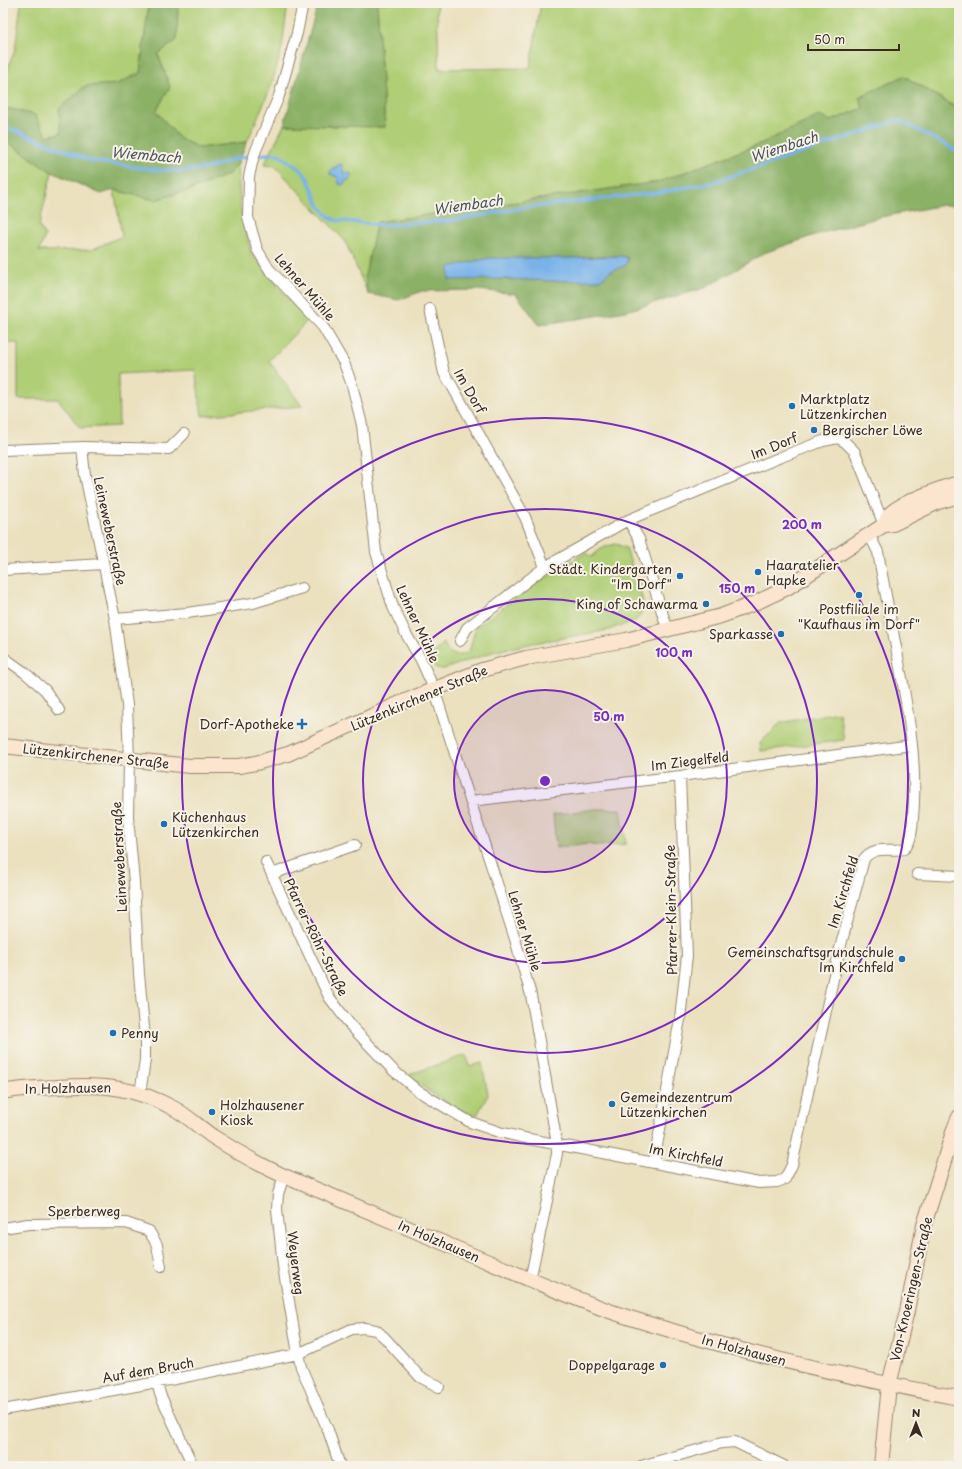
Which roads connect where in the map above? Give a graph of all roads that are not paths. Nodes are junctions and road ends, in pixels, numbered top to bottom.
1 (303, 3) edge
2 (430, 309) dead end
3 (184, 434) dead end
4 (82, 447) junction
5 (3, 450) edge
6 (959, 483) edge
7 (959, 496) edge
8 (628, 520) junction
9 (884, 525) junction
10 (870, 534) junction
11 (103, 564) junction
12 (545, 567) junction
13 (3, 570) edge
14 (302, 588) dead end
15 (115, 619) junction
16 (668, 631) junction
17 (460, 640) dead end
18 (3, 657) edge
19 (434, 689) junction
20 (59, 710) dead end
21 (912, 745) junction
22 (3, 746) edge
23 (129, 760) junction
24 (680, 776) junction
25 (471, 801) junction
26 (355, 845) dead end
27 (266, 862) dead end
28 (272, 874) junction
29 (917, 874) dead end
30 (959, 876) edge
31 (3, 1092) edge
32 (140, 1094) junction
33 (959, 1117) edge
34 (557, 1144) junction
35 (654, 1162) junction
36 (284, 1176) junction
37 (3, 1228) edge
38 (161, 1267) dead end
39 (530, 1280) junction
40 (298, 1354) junction
41 (157, 1383) junction
42 (889, 1385) junction
43 (439, 1387) dead end
44 (959, 1398) edge
45 (3, 1410) edge
46 (193, 1466) edge
47 (340, 1466) edge
48 (641, 1466) edge
49 (784, 1466) edge
50 (880, 1466) edge

1 - 19 street, Lehner Mühle
2 - 12 street, Im Dorf
3 - 4 street
4 - 5 street
4 - 11 street, Leineweberstraße
6 - 9 main road, Lützenkirchener Straße
7 - 9 main road, Lützenkirchener Straße
8 - 9 street, Im Dorf
8 - 12 street, Im Dorf
8 - 16 street
9 - 10 main road, Lützenkirchener Straße
10 - 16 main road, Lützenkirchener Straße
10 - 21 street, Im Kirchfeld
11 - 13 street
11 - 15 street, Leineweberstraße
12 - 17 street, Im Dorf
14 - 15 street
15 - 23 street, Leineweberstraße
16 - 19 main road, Lützenkirchener Straße
18 - 20 street
19 - 23 main road, Lützenkirchener Straße
19 - 25 street, Lehner Mühle
21 - 24 street, Im Ziegelfeld
21 - 35 street, Im Kirchfeld
22 - 23 main road, Lützenkirchener Straße
23 - 32 street, Leineweberstraße
24 - 25 street, Im Ziegelfeld
24 - 35 street, Pfarrer-Klein-Straße
25 - 34 street, Lehner Mühle
26 - 28 street, Pfarrer-Röhr-Straße
27 - 28 street, Pfarrer-Röhr-Straße
28 - 34 street, Pfarrer-Röhr-Straße
29 - 30 street
31 - 32 main road, In Holzhausen
32 - 36 main road, In Holzhausen
33 - 42 main road, Von-Knoeringen-Straße
34 - 35 street, Im Kirchfeld
34 - 39 street, Lehner Mühle
36 - 39 main road, In Holzhausen
36 - 40 street, Weyerweg
37 - 38 street, Sperberweg
39 - 42 main road, In Holzhausen
40 - 41 street, Auf dem Bruch
40 - 43 street
40 - 47 street, Weyerweg
41 - 45 street, Auf dem Bruch
41 - 46 street
42 - 44 main road, In Holzhausen
42 - 50 main road, Von-Knoeringen-Straße
48 - 49 street

